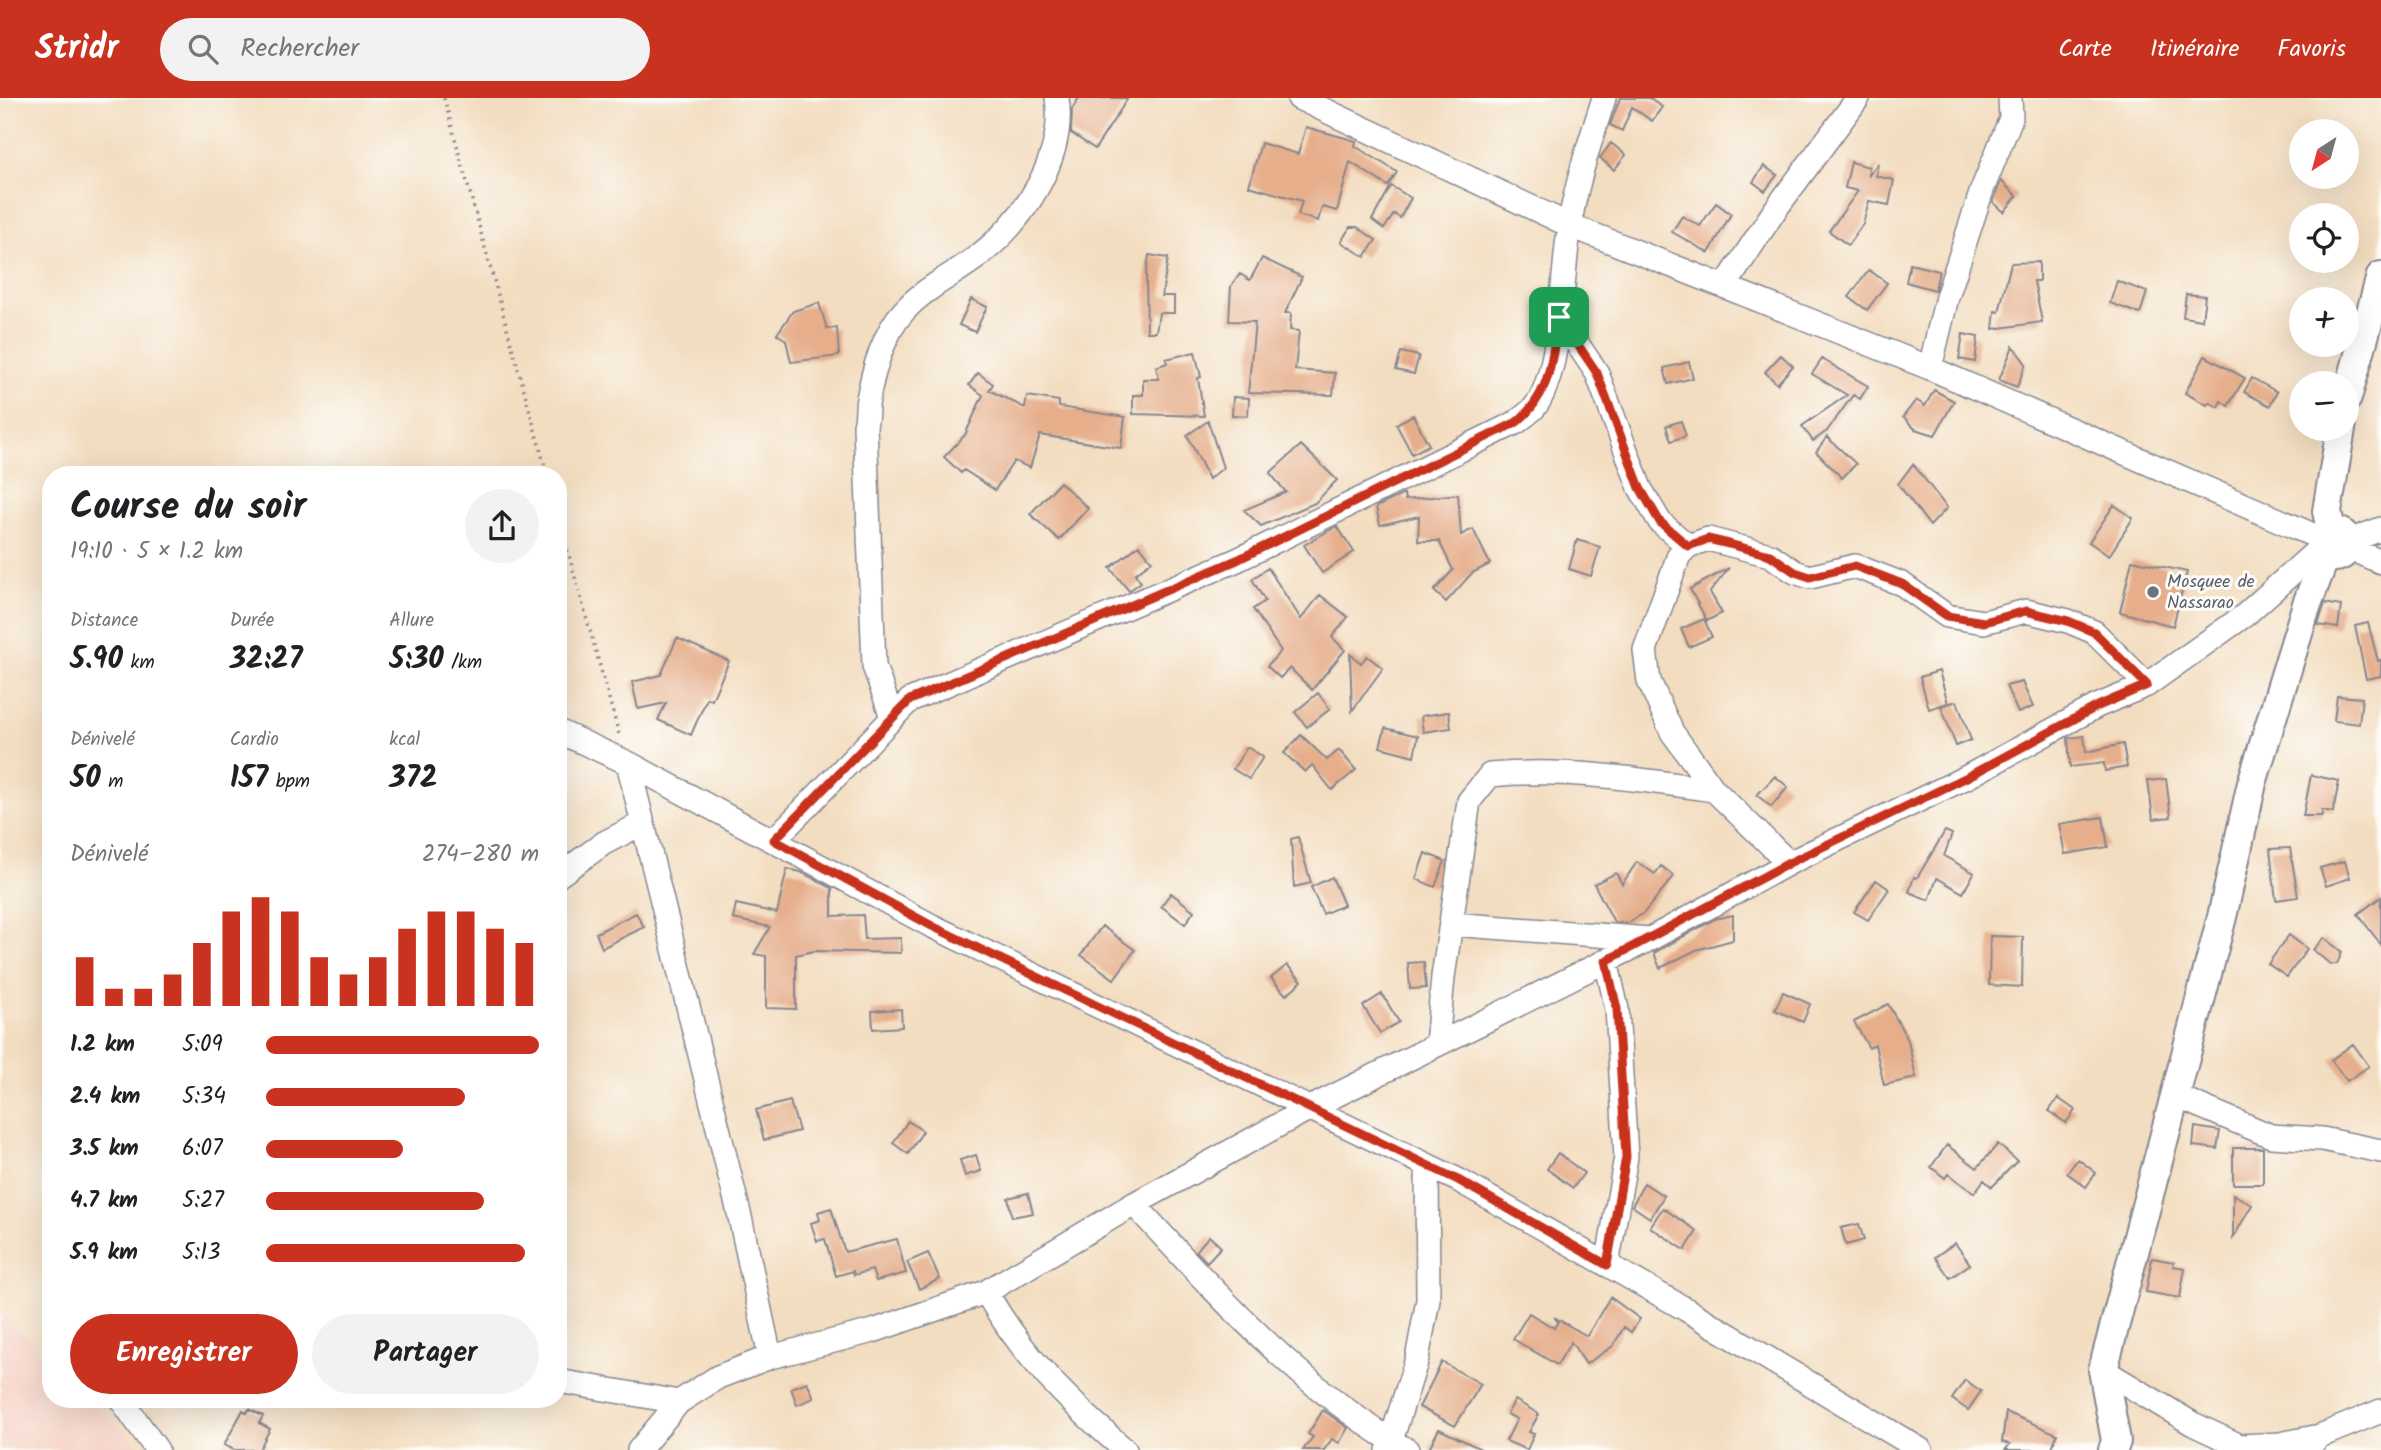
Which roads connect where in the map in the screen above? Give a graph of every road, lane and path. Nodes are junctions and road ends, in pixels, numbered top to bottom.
1 (444, 98) edge
2 (1057, 98) edge
3 (1298, 98) edge
4 (1604, 98) edge
5 (1858, 98) edge
6 (2010, 98) edge
7 (1569, 225) junction
8 (2381, 276) edge
9 (1725, 286) junction
10 (1559, 317) junction
11 (1930, 368) junction
12 (2355, 371) edge
13 (2340, 441) edge
14 (545, 466) edge
15 (2381, 528) edge
16 (2333, 543) junction
17 (1688, 546) junction
18 (567, 548) edge
19 (2381, 562) edge
20 (2147, 685) junction
21 (892, 716) junction
22 (567, 735) edge
23 (628, 763) junction
24 (1714, 790) junction
25 (641, 824) junction
26 (774, 840) junction
27 (1789, 863) junction
28 (567, 870) edge
29 (1451, 924) junction
30 (1650, 939) junction
31 (1606, 961) junction
32 (1437, 1045) junction
33 (2176, 1096) junction
34 (1310, 1108) junction
35 (2381, 1151) edge
36 (1427, 1165) junction
37 (1134, 1204) junction
38 (1607, 1265) junction
39 (986, 1292) junction
40 (770, 1357) junction
41 (2103, 1370) junction
42 (567, 1383) edge
43 (679, 1402) junction
44 (127, 1408) edge
45 (2381, 1411) edge
46 (2311, 1443) edge
47 (1396, 1447) edge
48 (157, 1450) edge
49 (639, 1450) edge
50 (1125, 1450) edge
51 (1921, 1450) edge
52 (2113, 1450) edge

1 - 14 path
2 - 21 street
3 - 7 street
4 - 7 street
5 - 9 street
6 - 11 street
7 - 9 street
7 - 10 street
8 - 12 street
9 - 11 street
10 - 17 street
10 - 21 street
11 - 16 street
13 - 16 street
15 - 16 street
16 - 19 street
16 - 20 street
16 - 33 street
17 - 20 street
17 - 24 street
18 - 23 path
20 - 27 street
21 - 26 street
22 - 23 street
23 - 25 street
23 - 26 street
24 - 27 street
24 - 29 street
25 - 28 street
25 - 40 street
26 - 34 street
27 - 30 street
29 - 30 street
29 - 32 street
30 - 31 street
31 - 32 street
31 - 38 street
32 - 34 street
33 - 35 street
33 - 41 street
34 - 36 street
34 - 37 street
36 - 38 street
36 - 47 street
37 - 39 street
37 - 47 street
38 - 51 street
39 - 40 street
39 - 50 street
40 - 43 street
41 - 46 street
41 - 52 street
42 - 43 street
43 - 49 street
44 - 48 street
45 - 46 street

